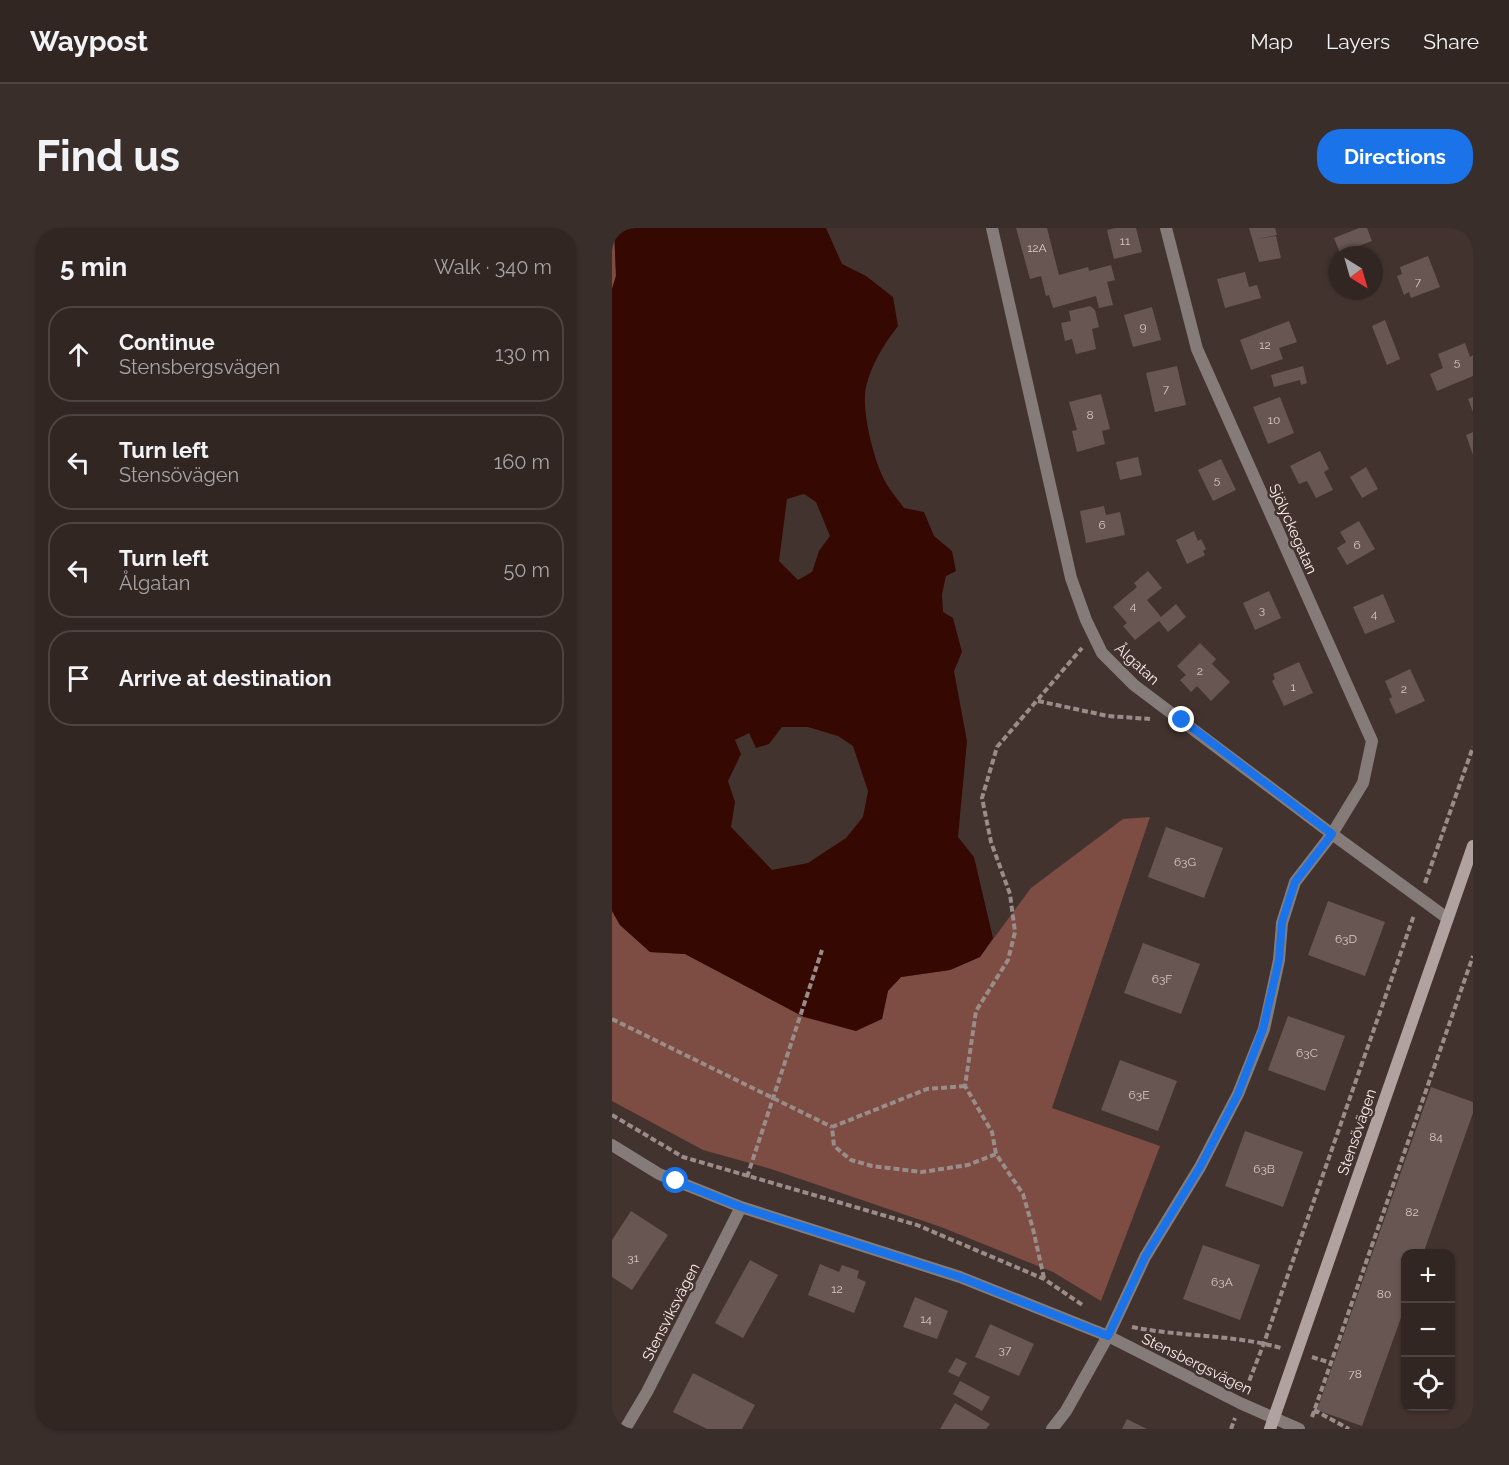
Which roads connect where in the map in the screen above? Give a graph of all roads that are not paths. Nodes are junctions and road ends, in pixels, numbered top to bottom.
1 (992, 228) edge
2 (1166, 228) edge
3 (1332, 834) junction
4 (1473, 846) edge
5 (1447, 918) junction
6 (612, 1145) edge
7 (741, 1207) junction
8 (1108, 1336) junction
9 (1272, 1423) edge
10 (625, 1429) edge
11 (1052, 1429) edge
12 (1299, 1429) edge

1 - 3 street, Ålgatan
2 - 3 street, Sjölyckegatan
3 - 5 street, Ålgatan
3 - 8 street
4 - 5 street, Stensövägen
5 - 9 street, Stensövägen
6 - 7 street, Stensbergsvägen
7 - 8 street, Stensbergsvägen
7 - 10 street, Stensviksvägen
8 - 9 street, Stensbergsvägen
8 - 11 street
9 - 12 street, Stensbergsvägen

